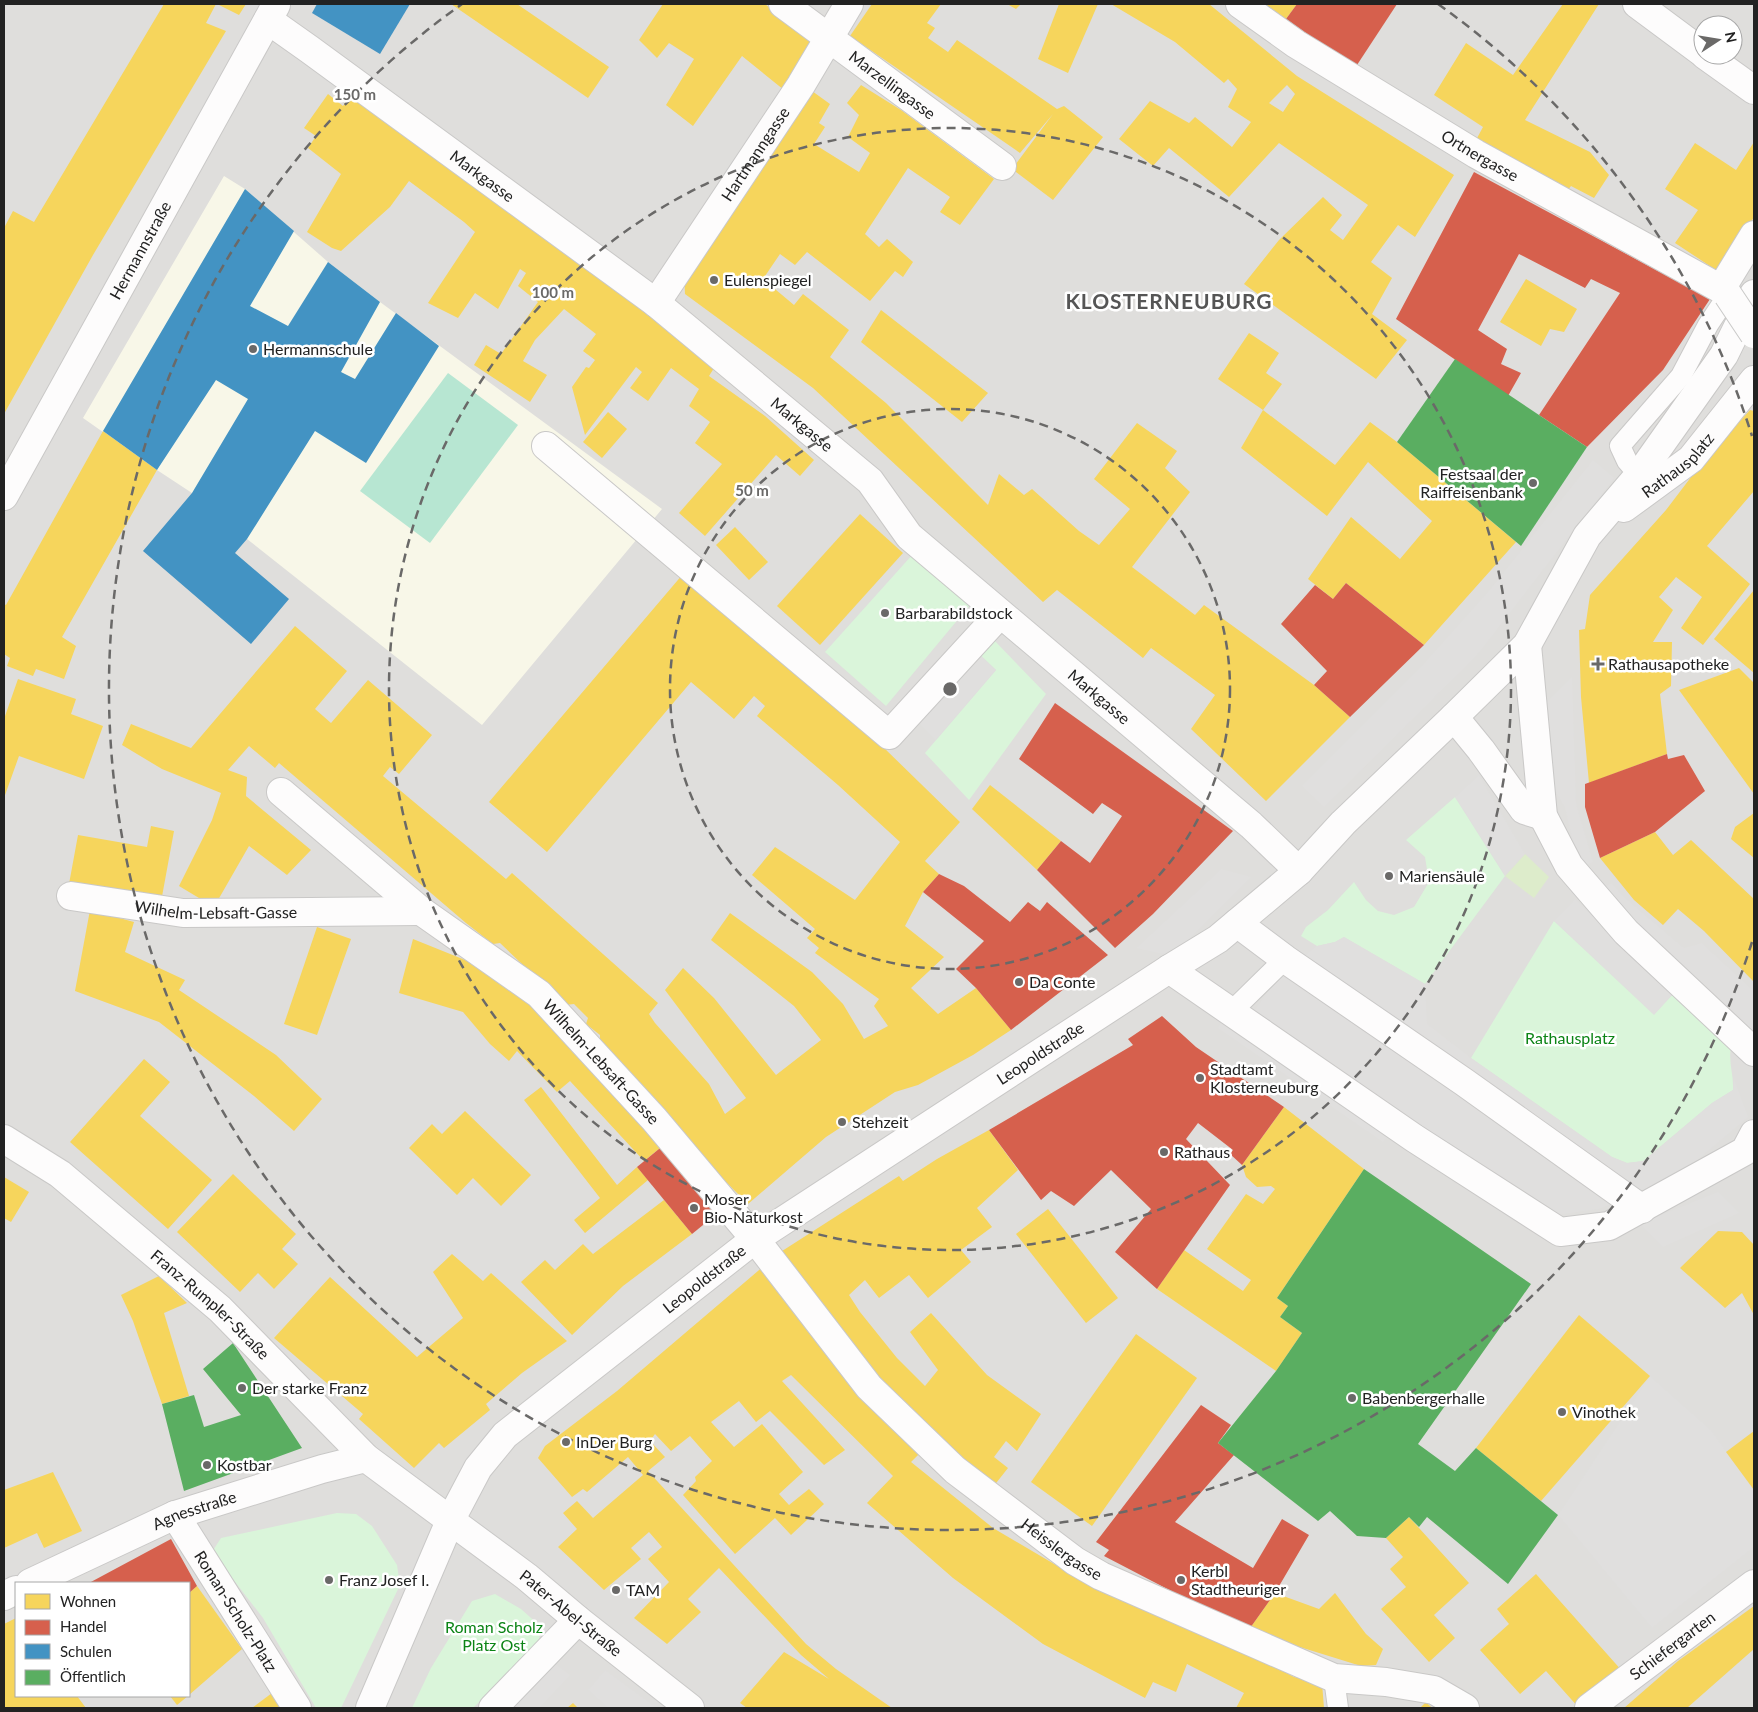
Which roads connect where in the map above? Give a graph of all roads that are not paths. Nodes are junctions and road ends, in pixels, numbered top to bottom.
1 (783, 4) edge
2 (849, 4) edge
3 (1240, 4) edge
4 (1637, 4) edge
5 (272, 12) edge
6 (829, 36) junction
7 (1693, 46) edge
8 (1719, 65) edge
9 (1754, 90) edge
10 (1002, 166) dead end
11 (1754, 235) edge
12 (1735, 292) edge
13 (656, 303) junction
14 (1754, 334) edge
15 (1754, 380) edge
16 (546, 446) dead end
17 (1639, 475) junction
18 (4, 496) edge
19 (1587, 536) junction
20 (1000, 614) junction
21 (1527, 645) junction
22 (1454, 717) junction
23 (282, 792) dead end
24 (1543, 816) junction
25 (1299, 871) junction
26 (71, 896) dead end
27 (422, 911) junction
28 (1237, 923) junction
29 (1285, 960) junction
30 (1169, 969) junction
31 (1231, 1012) junction
32 (1754, 1052) edge
33 (4, 1139) edge
34 (1751, 1151) edge
35 (1642, 1209) junction
36 (755, 1239) junction
37 (366, 1458) junction
38 (175, 1515) junction
39 (450, 1521) junction
40 (32, 1582) edge
41 (1754, 1584) edge
42 (578, 1620) junction
43 (1334, 1678) junction
44 (297, 1708) edge
45 (370, 1708) edge
46 (494, 1708) edge
47 (690, 1708) edge
48 (1338, 1708) edge
49 (1465, 1708) edge
50 (1589, 1708) edge

1 - 6 street, Marzellingasse
2 - 6 street, Hartmanngasse
3 - 12 street, Ortnergasse
4 - 7 street
5 - 13 street, Markgasse
5 - 18 street, Hermannstraße
6 - 10 street, Marzellingasse
6 - 13 street, Hartmanngasse
8 - 9 street
11 - 12 street, Rathausplatz
12 - 14 street, bridge
12 - 17 street, Rathausplatz
12 - 17 lane
13 - 20 street, Markgasse
15 - 19 street, Rathausplatz
16 - 20 street
17 - 19 street, Rathausplatz
19 - 21 street, Rathausplatz
20 - 25 street, Markgasse
21 - 22 street, Rathausplatz
21 - 24 street
22 - 24 street
22 - 25 street, Rathausplatz
23 - 27 street, Wilhelm-Lebsaft-Gasse
24 - 32 street
25 - 28 street, Rathausplatz
26 - 27 street, Wilhelm-Lebsaft-Gasse
27 - 36 street, Wilhelm-Lebsaft-Gasse
28 - 29 street
28 - 30 street, Rathausplatz
29 - 31 lane
29 - 35 street
30 - 31 street
30 - 36 street, Leopoldstraße
31 - 35 street
33 - 37 street, Franz-Rumpler-Straße
34 - 35 street
36 - 39 street, Leopoldstraße
36 - 43 street, Heisslergasse
37 - 38 street, Agnesstraße
37 - 39 street, Franz-Rumpler-Straße
38 - 40 street, Agnesstraße
38 - 44 street, Roman-Scholz-Platz
39 - 42 street, Pater-Abel-Straße
39 - 45 street, Leopoldstraße
41 - 50 street, Schiefergarten
42 - 46 street
42 - 47 street, Pater-Abel-Straße
43 - 48 lane
43 - 49 street, Heisslergasse

